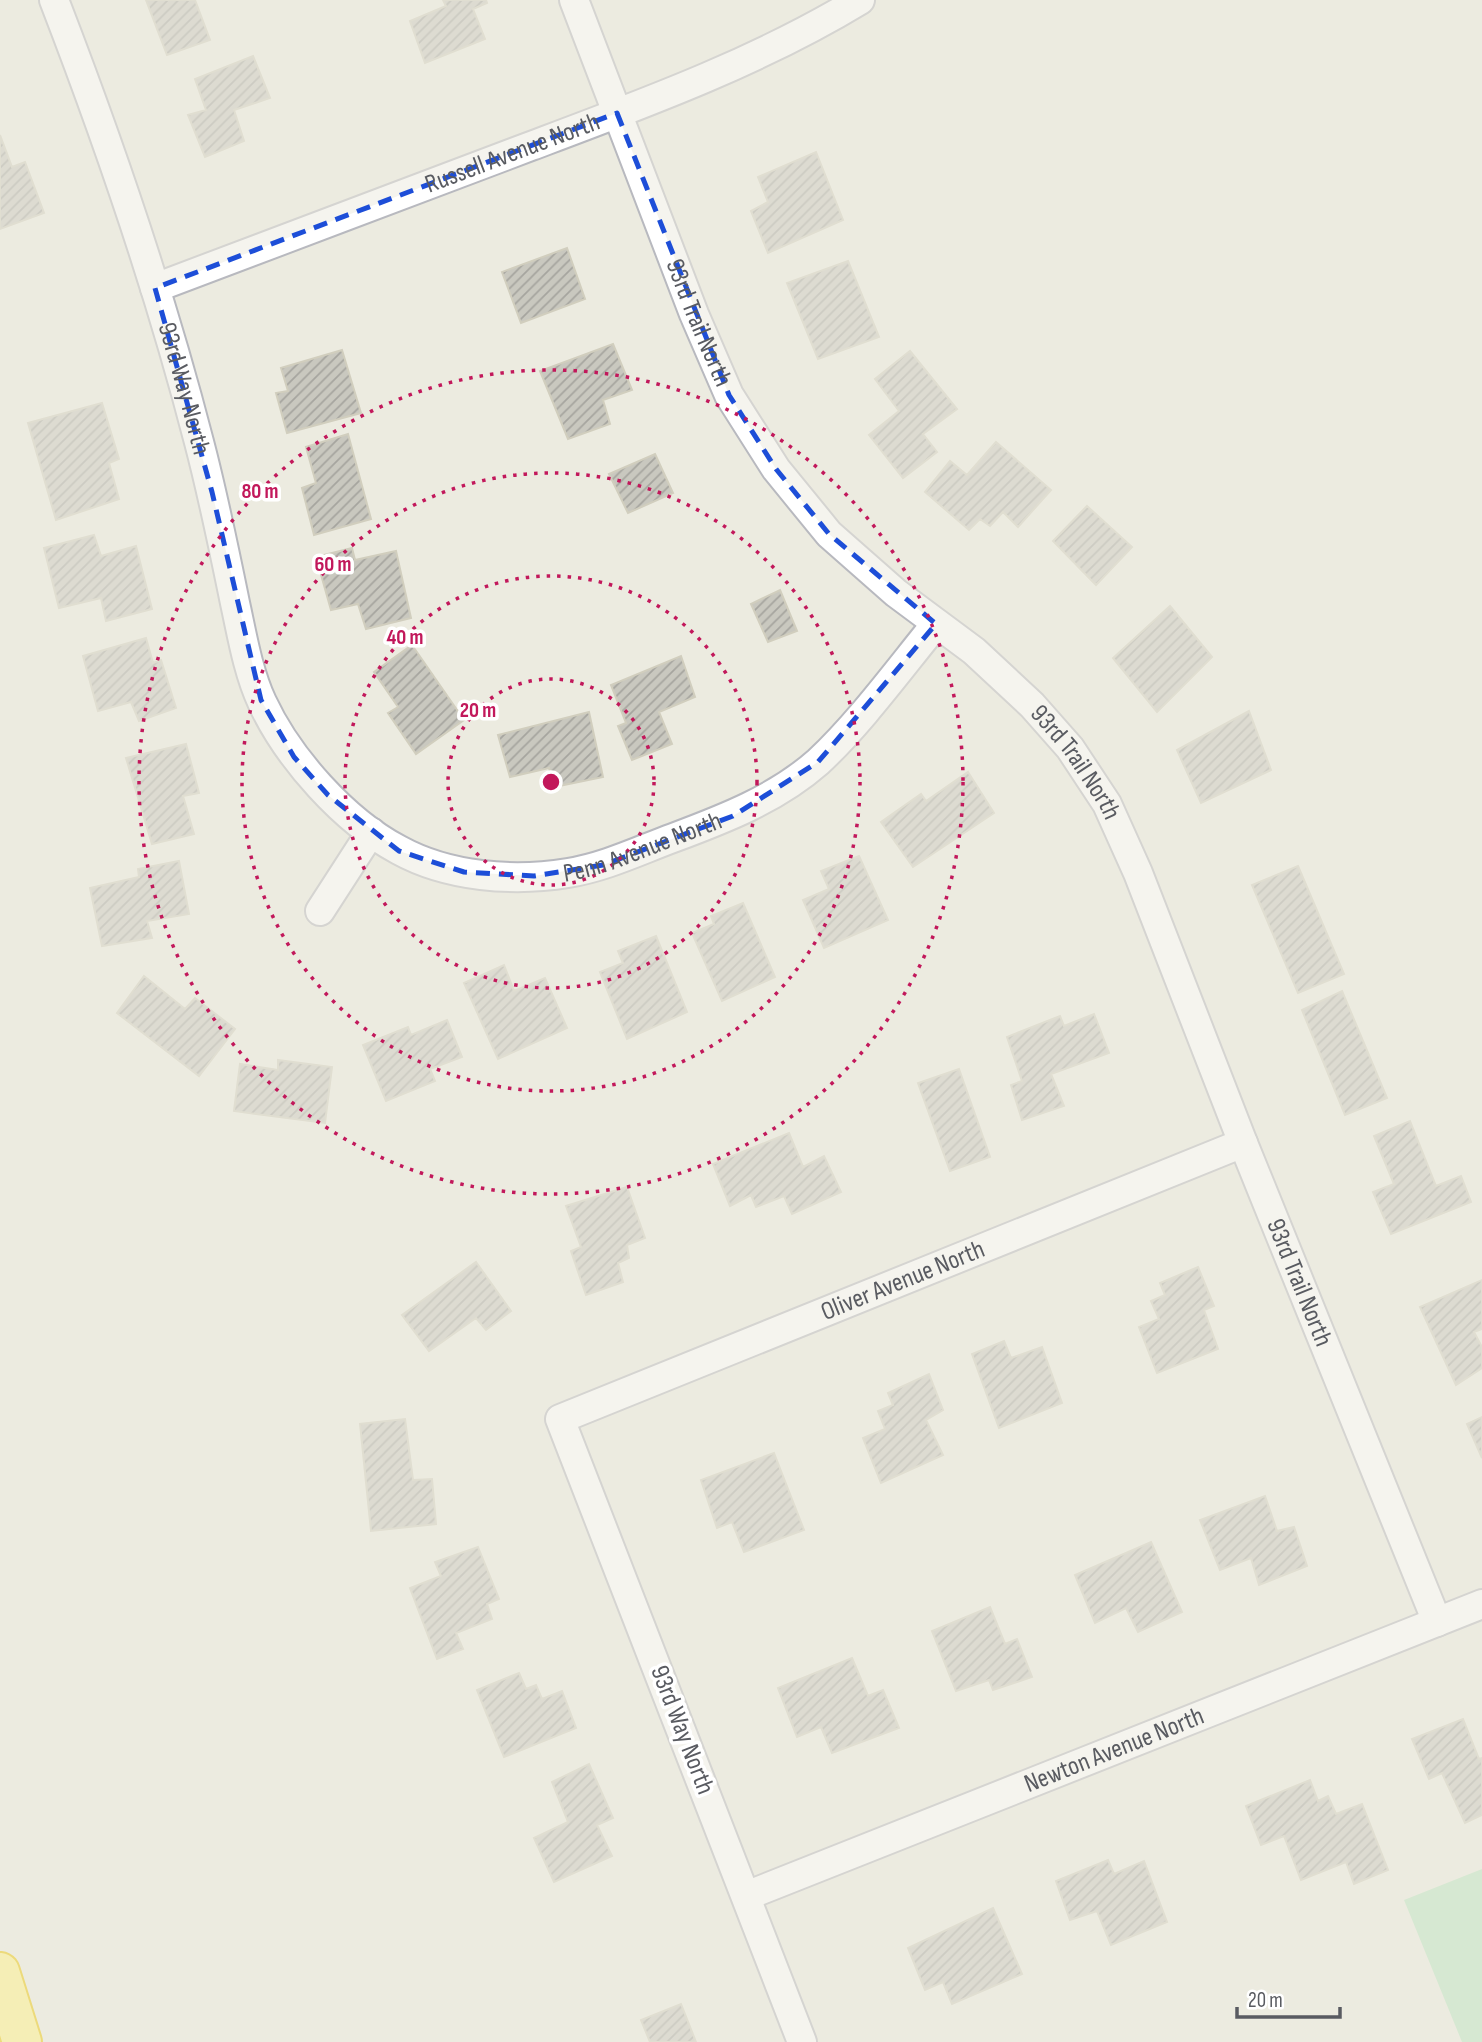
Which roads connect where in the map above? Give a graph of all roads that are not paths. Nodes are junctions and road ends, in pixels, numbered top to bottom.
1 (54, 0) edge
2 (574, 0) edge
3 (860, 0) edge
4 (617, 113) junction
5 (155, 288) junction
6 (936, 624) junction
7 (371, 832) junction
8 (320, 911) dead end
9 (1243, 1143) junction
10 (560, 1419) joint
11 (1482, 1604) edge
12 (1437, 1622) junction
13 (746, 1896) junction
14 (0, 1972) edge
15 (22, 2042) edge
16 (802, 2042) edge

1 - 5 street, 93rd Way North
2 - 4 street, 93rd Trail North
3 - 4 street, Russell Avenue North
4 - 5 street, Russell Avenue North
4 - 6 street, 93rd Trail North
5 - 7 street, 93rd Way North
6 - 7 street, Penn Avenue North
6 - 9 street, 93rd Trail North
7 - 8 street
9 - 10 street, Oliver Avenue North
9 - 12 street, 93rd Trail North
10 - 13 street, 93rd Way North
11 - 12 street, Newton Avenue North
12 - 13 street, Newton Avenue North
13 - 16 street, 93rd Way North
14 - 15 highway

